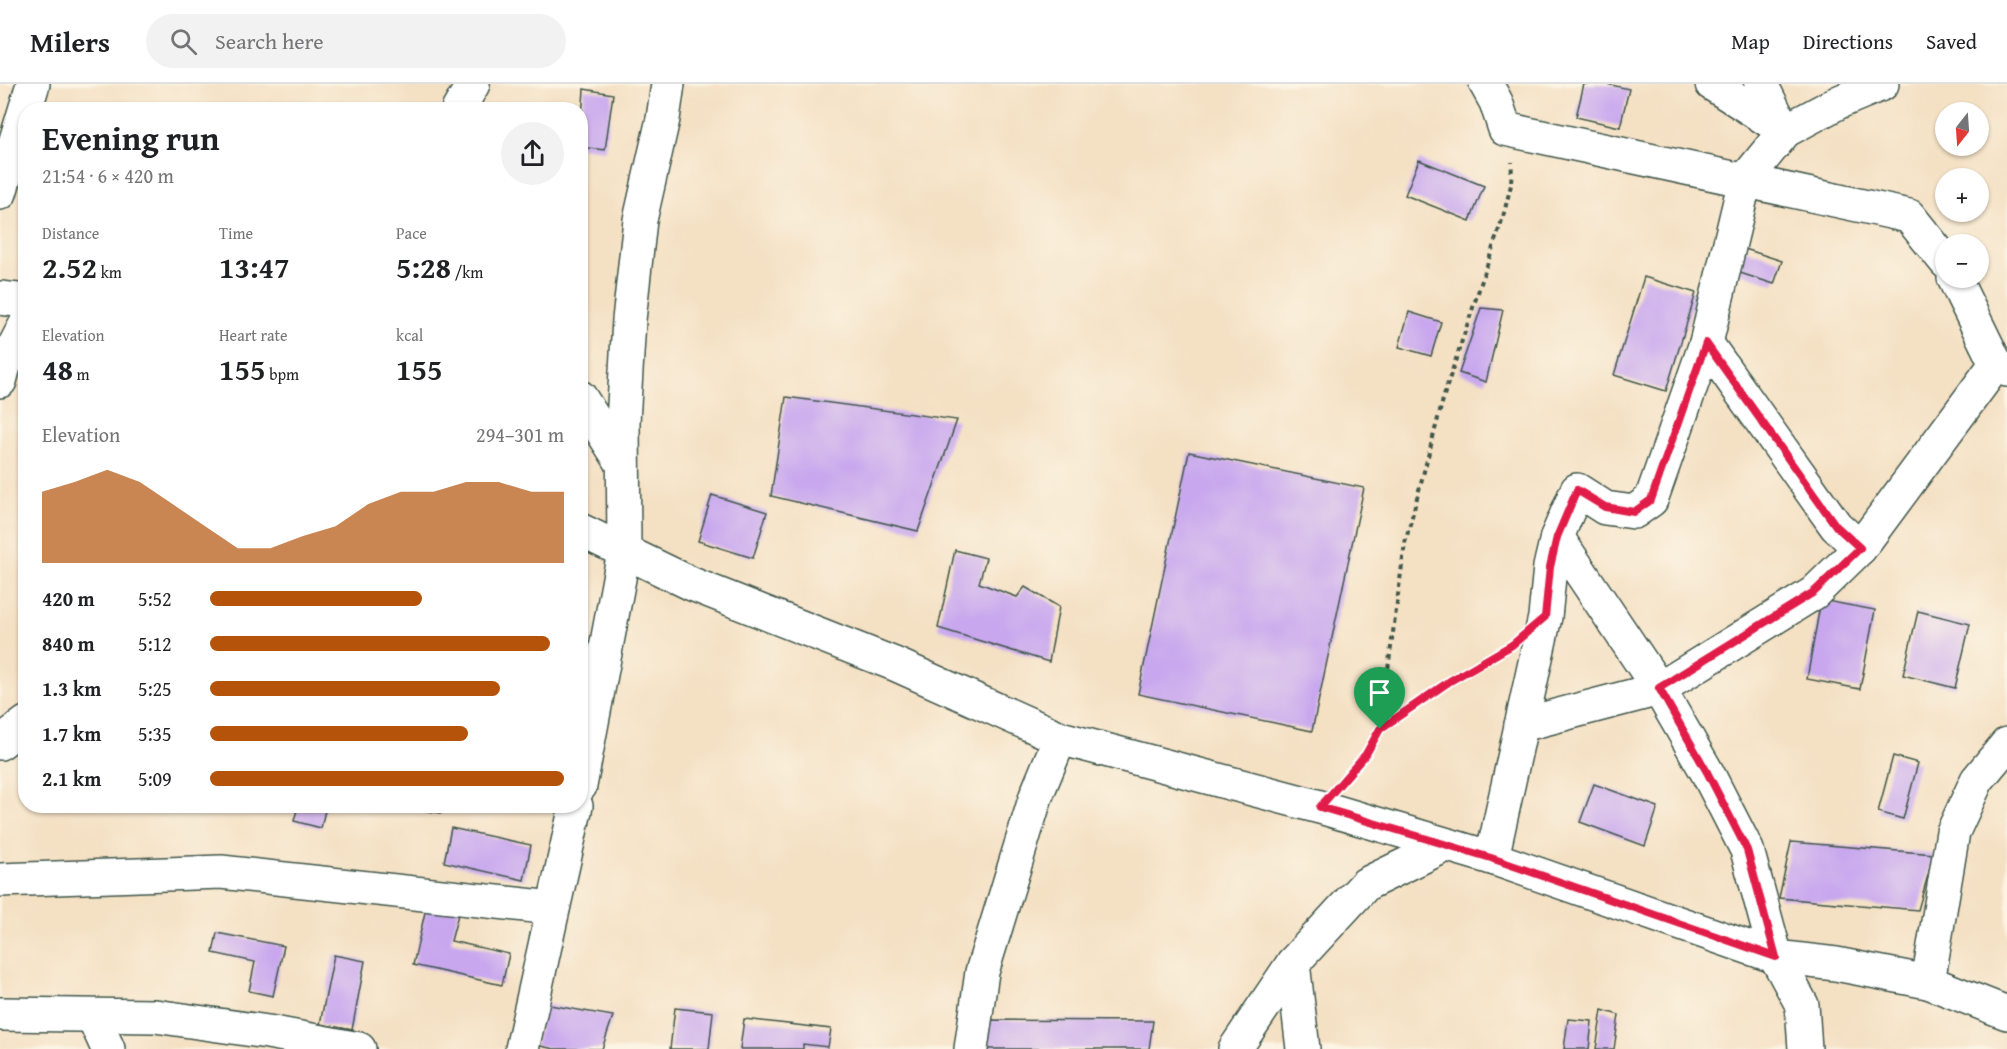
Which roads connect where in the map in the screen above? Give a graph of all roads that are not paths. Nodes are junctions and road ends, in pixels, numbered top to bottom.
1 (33, 84) edge
2 (475, 84) edge
3 (668, 84) edge
4 (1486, 84) edge
5 (1712, 84) edge
6 (1761, 84) edge
7 (1882, 84) edge
8 (28, 102) edge
9 (463, 102) edge
10 (481, 102) edge
11 (1785, 131) junction
12 (18, 134) edge
13 (1745, 180) junction
14 (0, 193) edge
15 (1935, 248) edge
16 (1959, 288) edge
17 (0, 298) edge
18 (18, 300) edge
19 (18, 339) edge
20 (1706, 343) junction
21 (2002, 367) edge
22 (0, 381) edge
23 (588, 410) edge
24 (623, 464) junction
25 (588, 534) edge
26 (1557, 537) junction
27 (1860, 548) junction
28 (624, 552) junction
29 (590, 672) edge
30 (1659, 688) junction
31 (588, 695) edge
32 (1521, 725) junction
33 (18, 729) edge
34 (1060, 738) junction
35 (0, 743) edge
36 (2007, 744) edge
37 (574, 813) edge
38 (1444, 846) junction
39 (1491, 858) junction
40 (0, 880) edge
41 (553, 908) junction
42 (1776, 957) junction
43 (1293, 963) junction
44 (1928, 982) junction
45 (2007, 1013) edge
46 (0, 1014) edge
47 (93, 1016) junction
48 (216, 1037) edge
49 (108, 1049) edge
50 (359, 1049) edge
51 (522, 1049) edge
52 (972, 1049) edge
53 (1235, 1049) edge
54 (1303, 1049) edge
55 (1805, 1049) edge

1 - 8 street
2 - 9 street
2 - 10 street
3 - 24 street
4 - 13 street
5 - 11 street
6 - 11 street
7 - 11 street
11 - 13 street
12 - 14 street
13 - 15 street
13 - 20 street
16 - 21 street
17 - 18 street
19 - 22 street
20 - 26 street
20 - 27 street
21 - 27 street
23 - 24 street
24 - 28 street
25 - 28 street
26 - 30 street
26 - 32 street
27 - 30 street
28 - 29 street
28 - 34 street
29 - 31 street
30 - 32 street
30 - 42 street
32 - 39 street
33 - 35 street
34 - 38 street
34 - 52 street
36 - 44 street
37 - 41 street
38 - 39 street
38 - 43 street
39 - 42 street
40 - 41 street
41 - 51 street
42 - 44 street
42 - 55 street
43 - 53 street
43 - 54 street
44 - 45 street
46 - 47 street
47 - 48 street
47 - 49 street
48 - 50 street

